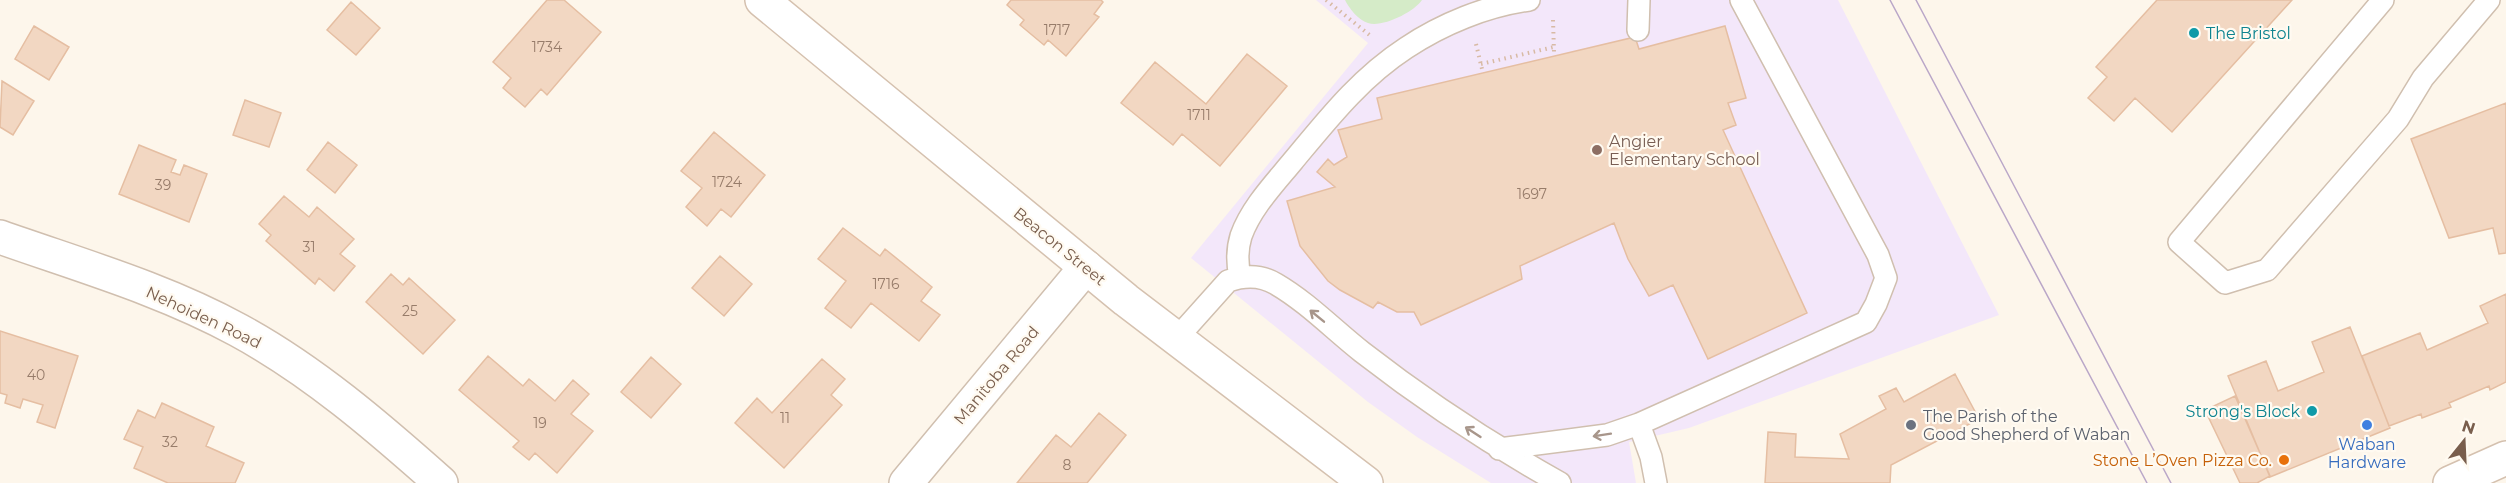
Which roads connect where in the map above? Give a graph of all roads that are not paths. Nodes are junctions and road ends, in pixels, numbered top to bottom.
1 (762, 0) edge
2 (1529, 0) edge
3 (1639, 0) edge
4 (1742, 0) edge
5 (2383, 0) edge
6 (2489, 0) edge
7 (1638, 30) dead end
8 (0, 237) edge
9 (1086, 267) junction
10 (1240, 277) junction
11 (1177, 338) junction
12 (1639, 424) junction
13 (1499, 449) junction
14 (2506, 458) edge
15 (441, 483) edge
16 (906, 483) edge
17 (1366, 483) edge
18 (1560, 483) edge
19 (1656, 483) edge
20 (2450, 483) edge

1 - 9 main road, Beacon Street
2 - 10 lane
3 - 7 lane
4 - 12 lane
5 - 6 lane
8 - 15 main road, Nehoiden Road
9 - 11 main road, Beacon Street
9 - 16 main road, Manitoba Road
10 - 11 lane
13 -> 10 lane
11 - 17 main road, Beacon Street
12 -> 13 lane
12 - 19 lane
13 - 18 lane
14 - 20 main road

